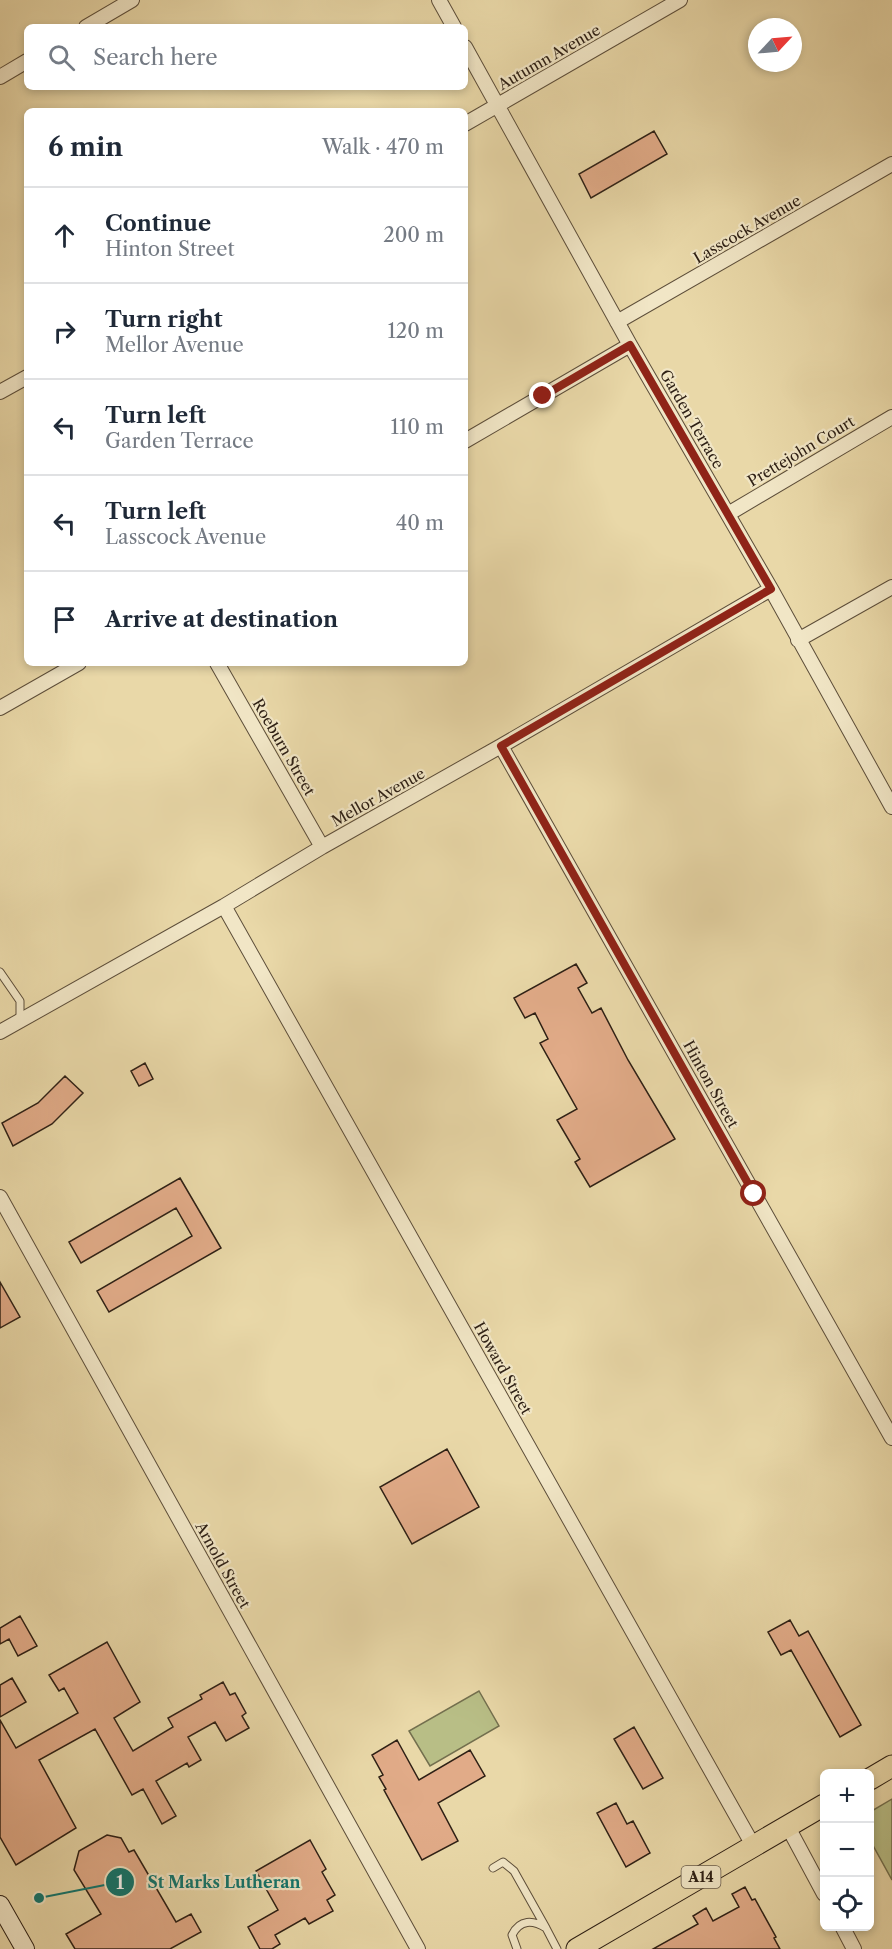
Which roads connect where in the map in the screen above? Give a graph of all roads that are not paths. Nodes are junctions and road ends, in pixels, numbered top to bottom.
1 (132, 0) edge
2 (439, 0) edge
3 (680, 0) edge
4 (91, 24) edge
5 (452, 24) edge
6 (468, 52) edge
7 (24, 63) edge
8 (0, 77) edge
9 (498, 105) junction
10 (468, 122) edge
11 (892, 164) edge
12 (617, 322) junction
13 (630, 345) junction
14 (24, 379) edge
15 (0, 392) edge
16 (892, 417) edge
17 (468, 439) edge
18 (728, 514) junction
19 (892, 587) edge
20 (771, 589) junction
21 (798, 640) junction
22 (74, 666) edge
23 (219, 666) edge
24 (0, 708) edge
25 (501, 746) junction
26 (892, 807) edge
27 (322, 847) junction
28 (224, 906) junction
29 (0, 972) edge
30 (20, 1021) junction
31 (0, 1032) edge
32 (0, 1197) edge
33 (892, 1438) edge
34 (892, 1766) edge
35 (874, 1777) edge
36 (820, 1808) edge
37 (788, 1827) junction
38 (754, 1847) junction
39 (493, 1868) dead end
40 (820, 1885) edge
41 (0, 1905) edge
42 (546, 1928) junction
43 (845, 1931) edge
44 (25, 1949) edge
45 (418, 1949) edge
46 (517, 1949) edge
47 (557, 1949) edge
48 (577, 1949) edge
49 (854, 1949) edge

1 - 4 street
2 - 5 street
3 - 9 street, Autumn Avenue
6 - 9 street, Garden Terrace
7 - 8 street
9 - 10 street, Autumn Avenue
9 - 12 street, Garden Terrace
11 - 12 street, Lasscock Avenue
12 - 13 street, Garden Terrace
13 - 17 street
13 - 18 street, Garden Terrace
14 - 15 street
16 - 18 street, Prettejohn Court
18 - 20 street, Garden Terrace
19 - 21 street
20 - 21 street, Garden Terrace
20 - 25 street, Mellor Avenue
21 - 26 street, Garden Terrace
22 - 24 street
23 - 27 street, Roeburn Street
25 - 27 street, Mellor Avenue
25 - 33 street, Hinton Street
27 - 28 street, Mellor Avenue
28 - 30 street, Mellor Avenue
28 - 38 street, Howard Street
29 - 30 lane
30 - 31 street, Mellor Avenue
32 - 45 street, Arnold Street
34 - 35 main road
36 - 37 main road, A14
37 - 38 main road, A14
37 - 40 street
38 - 48 main road, A14
39 - 42 lane
41 - 44 main road
42 - 46 lane
42 - 47 lane
43 - 49 street

